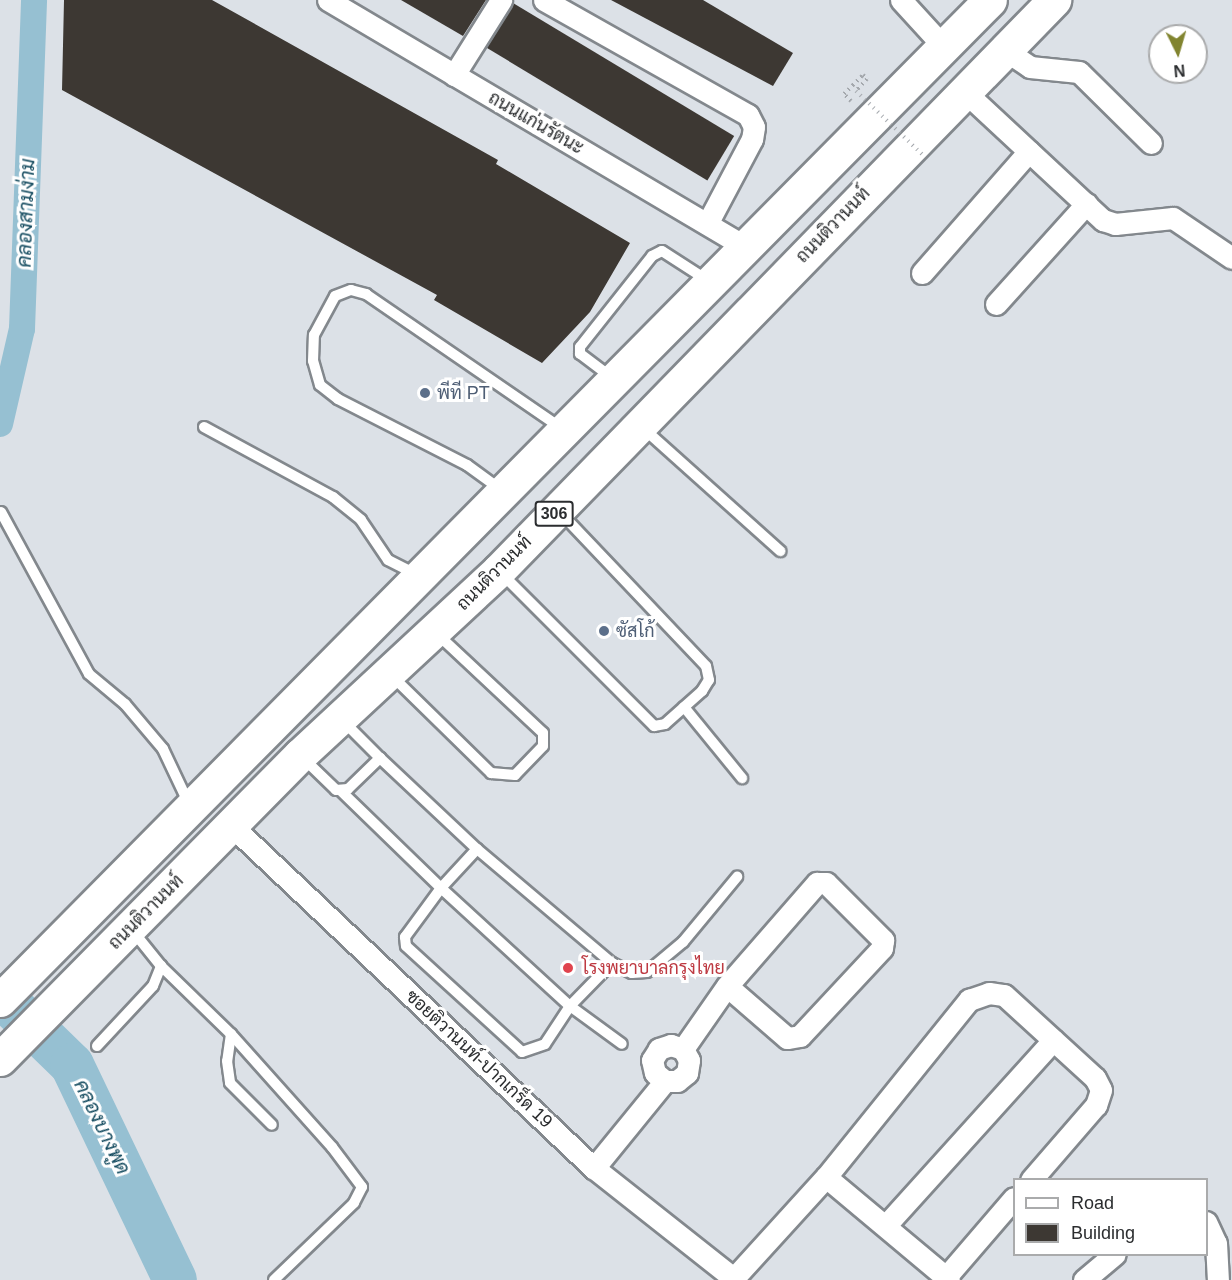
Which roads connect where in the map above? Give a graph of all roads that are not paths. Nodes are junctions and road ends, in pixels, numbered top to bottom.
1 (328, 0) edge
2 (501, 0) edge
3 (544, 0) edge
4 (901, 0) edge
5 (990, 0) edge
6 (1054, 0) edge
7 (943, 46) junction
8 (1005, 50) junction
9 (454, 75) junction
10 (964, 91) junction
11 (1151, 143) dead end
12 (1029, 151) junction
13 (1086, 204) junction
14 (706, 224) junction
15 (744, 246) junction
16 (1232, 258) edge
17 (922, 273) dead end
18 (710, 281) junction
19 (996, 304) dead end
20 (614, 378) junction
21 (640, 425) junction
22 (204, 427) dead end
23 (565, 431) junction
24 (503, 491) junction
25 (558, 510) junction
26 (1, 512) edge
27 (780, 551) dead end
28 (499, 570) junction
29 (419, 576) junction
30 (435, 632) junction
31 (391, 675) junction
32 (684, 707) junction
33 (339, 717) junction
34 (300, 755) junction
35 (380, 758) junction
36 (742, 777) dead end
37 (342, 792) junction
38 (191, 807) junction
39 (232, 826) junction
40 (477, 849) junction
41 (738, 877) dead end
42 (441, 888) junction
43 (130, 927) junction
44 (612, 963) junction
45 (161, 966) junction
46 (727, 986) junction
47 (7, 993) edge
48 (570, 1006) junction
49 (231, 1034) junction
50 (1053, 1040) junction
51 (621, 1044) dead end
52 (97, 1046) dead end
53 (4, 1055) edge
54 (272, 1125) dead end
55 (594, 1168) junction
56 (826, 1177) junction
57 (1032, 1178) edge
58 (1013, 1199) edge
59 (887, 1224) junction
60 (1208, 1226) edge
61 (1113, 1256) edge
62 (735, 1279) edge
63 (948, 1279) edge
64 (274, 1280) edge
65 (1084, 1280) edge
66 (1218, 1280) edge

1 - 9 street, ถนนแก่นรัตนะ
2 - 9 street
3 - 14 street
4 - 7 street
5 - 7 main road
6 - 8 main road, ถนนติวานนท์ / 306
7 - 15 main road
8 - 10 main road, ถนนติวานนท์ / 306
8 - 11 street
9 - 14 street, ถนนแก่นรัตนะ
10 - 12 street
10 - 21 main road, ถนนติวานนท์ / 306
12 - 13 street
12 - 17 street
13 - 16 street
13 - 19 street
14 - 15 street, ถนนแก่นรัตนะ
15 - 18 main road
18 - 20 main road
18 - 20 lane
20 - 23 main road
21 - 25 main road, ถนนติวานนท์ / 306
21 - 27 lane
22 - 29 lane
23 - 24 main road
23 - 24 lane
24 - 29 main road
25 - 28 main road, ถนนติวานนท์ / 306
25 - 32 lane
26 - 38 lane
28 - 30 main road, ถนนติวานนท์ / 306
28 - 32 lane
29 - 38 main road
30 - 31 main road, ถนนติวานนท์ / 306
30 - 31 lane
31 - 33 main road, ถนนติวานนท์ / 306
32 - 36 lane
33 - 34 main road, ถนนติวานนท์ / 306
33 - 35 lane
34 - 37 lane
34 - 39 main road, ถนนติวานนท์ / 306
35 - 37 lane
35 - 40 lane
37 - 42 lane
38 - 47 main road
39 - 43 main road, ถนนติวานนท์ / 306
39 - 55 street, ซอยติวานนท์-ปากเกร็ด 19
40 - 42 lane
40 - 44 lane
41 - 44 lane
42 - 48 lane
42 - 48 lane
43 - 45 lane
43 - 53 main road, ถนนติวานนท์ / 306
44 - 48 lane
45 - 49 lane
45 - 52 lane
46 - 46 street
46 - 55 street
48 - 51 lane
49 - 54 lane
49 - 64 lane
50 - 56 street
50 - 57 street
50 - 59 street
55 - 62 street, ซอยติวานนท์-ปากเกร็ด 19
56 - 59 street
56 - 62 street
58 - 63 street
59 - 63 street
60 - 66 street
61 - 65 street

